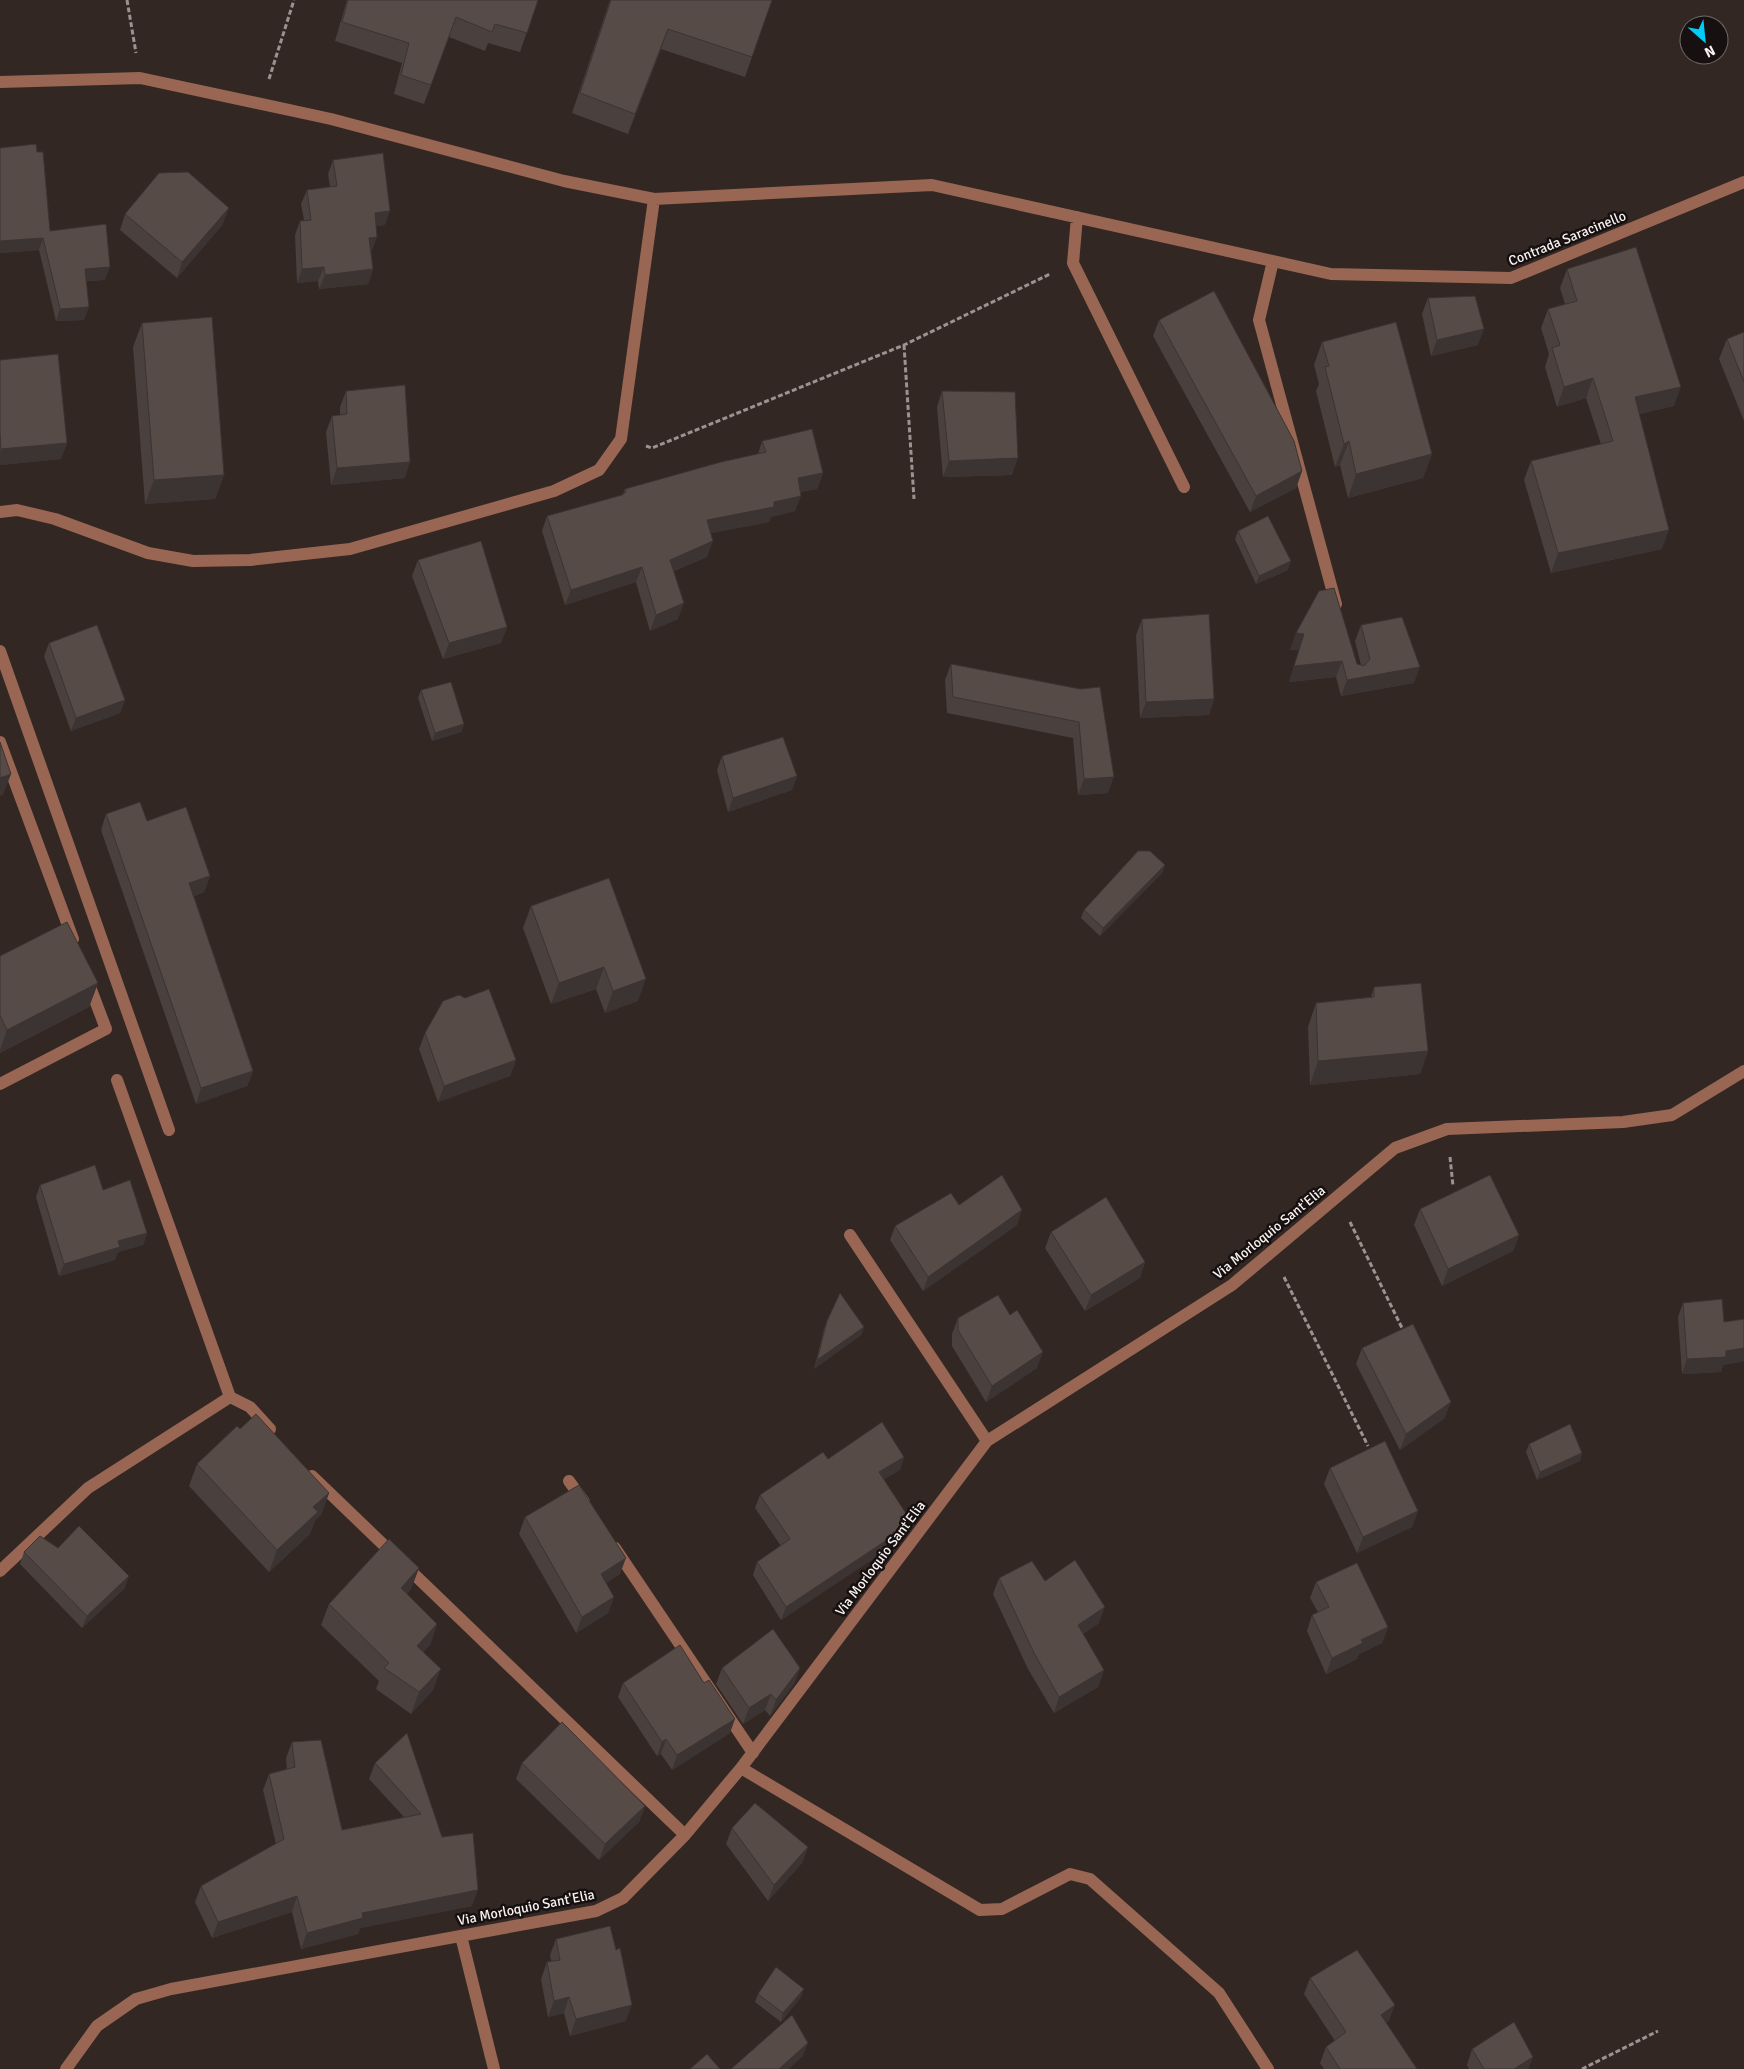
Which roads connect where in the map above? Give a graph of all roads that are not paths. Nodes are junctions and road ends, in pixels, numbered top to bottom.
1 (0, 82) edge
2 (1744, 182) edge
3 (654, 198) junction
4 (1077, 217) junction
5 (1273, 260) junction
6 (1184, 487) dead end
7 (0, 512) edge
8 (1340, 617) edge
9 (0, 652) edge
10 (0, 742) edge
11 (1744, 1071) edge
12 (117, 1080) dead end
13 (0, 1084) edge
14 (169, 1130) dead end
15 (850, 1235) dead end
16 (230, 1397) junction
17 (276, 1436) edge
18 (987, 1441) junction
19 (302, 1465) edge
20 (570, 1481) dead end
21 (592, 1514) edge
22 (608, 1539) edge
23 (0, 1572) edge
24 (753, 1753) junction
25 (741, 1768) junction
26 (685, 1835) junction
27 (461, 1936) junction
28 (66, 2069) edge
29 (494, 2069) edge
30 (1268, 2069) edge

1 - 3 street, Contrada Saracinello
2 - 5 street, Contrada Saracinello
3 - 4 street, Contrada Saracinello
3 - 7 street
4 - 5 street, Contrada Saracinello
4 - 6 street
5 - 8 street
9 - 14 street
10 - 13 street
11 - 18 street, Via Morloquio Sant'Elia
12 - 16 street
15 - 18 street
16 - 17 street
16 - 23 street
18 - 24 street, Via Morloquio Sant'Elia
19 - 26 street
20 - 21 street
22 - 24 street
24 - 25 street, Via Morloquio Sant'Elia
25 - 26 street, Via Morloquio Sant'Elia
25 - 30 street
26 - 27 street, Via Morloquio Sant'Elia
27 - 28 street, Via Morloquio Sant'Elia
27 - 29 street

